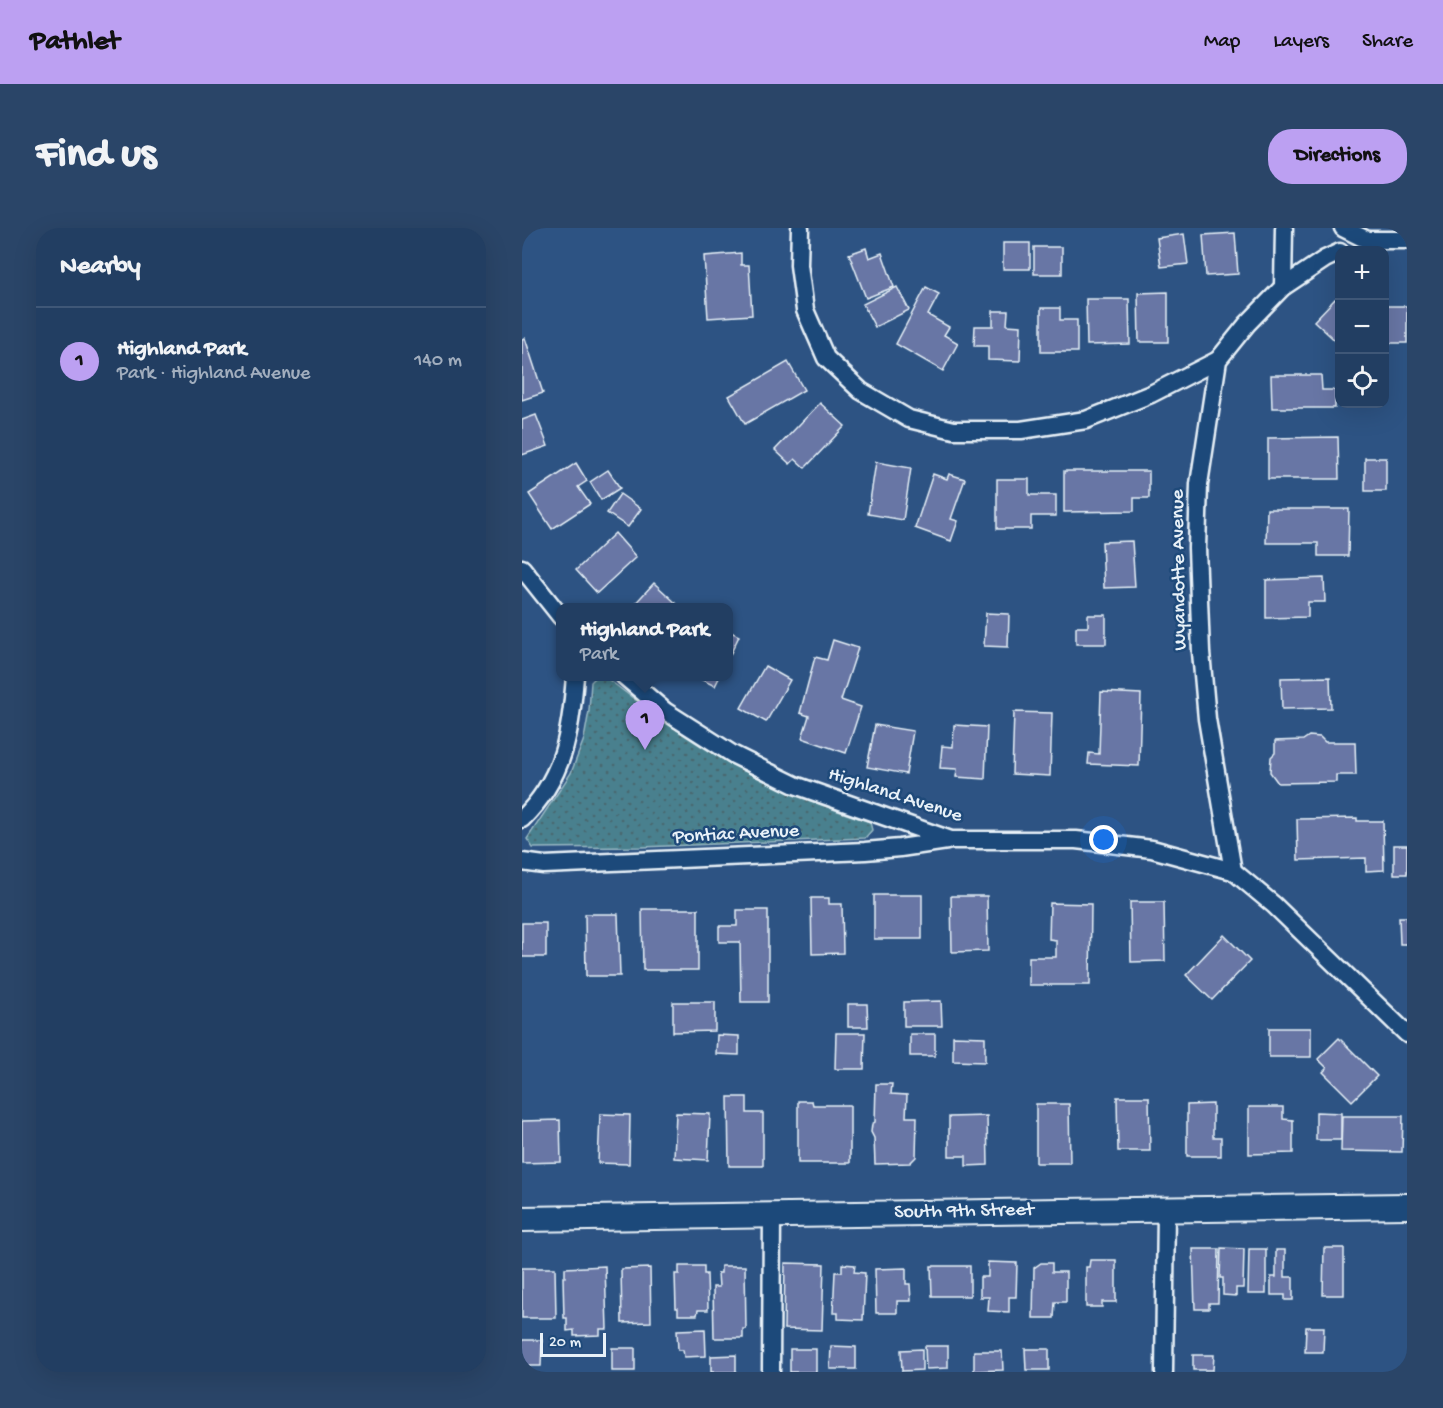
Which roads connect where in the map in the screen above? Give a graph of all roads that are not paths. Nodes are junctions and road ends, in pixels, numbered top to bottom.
1 (800, 228) edge
2 (1284, 228) edge
3 (1343, 228) edge
4 (1367, 240) junction
5 (1407, 240) edge
6 (1353, 246) edge
7 (1335, 254) edge
8 (1283, 287) junction
9 (1218, 360) junction
10 (522, 568) edge
11 (556, 611) edge
12 (575, 681) edge
13 (630, 681) edge
14 (522, 819) edge
15 (951, 840) junction
16 (522, 862) edge
17 (1233, 871) junction
18 (1407, 1034) edge
19 (1407, 1206) edge
20 (1166, 1210) junction
21 (772, 1215) junction
22 (522, 1219) edge
23 (771, 1372) edge
24 (1164, 1372) edge

1 - 9 street
2 - 8 street
3 - 4 street
4 - 5 street
4 - 6 street
7 - 8 street
8 - 9 street
9 - 17 street, Wyandotte Avenue
10 - 11 street
12 - 14 street
13 - 15 street, Highland Avenue
15 - 16 street, Pontiac Avenue
15 - 17 street, Highland Avenue
17 - 18 street, Highland Avenue
19 - 20 street, South 9th Street
20 - 21 street, South 9th Street
20 - 24 street
21 - 22 street, South 9th Street
21 - 23 street

